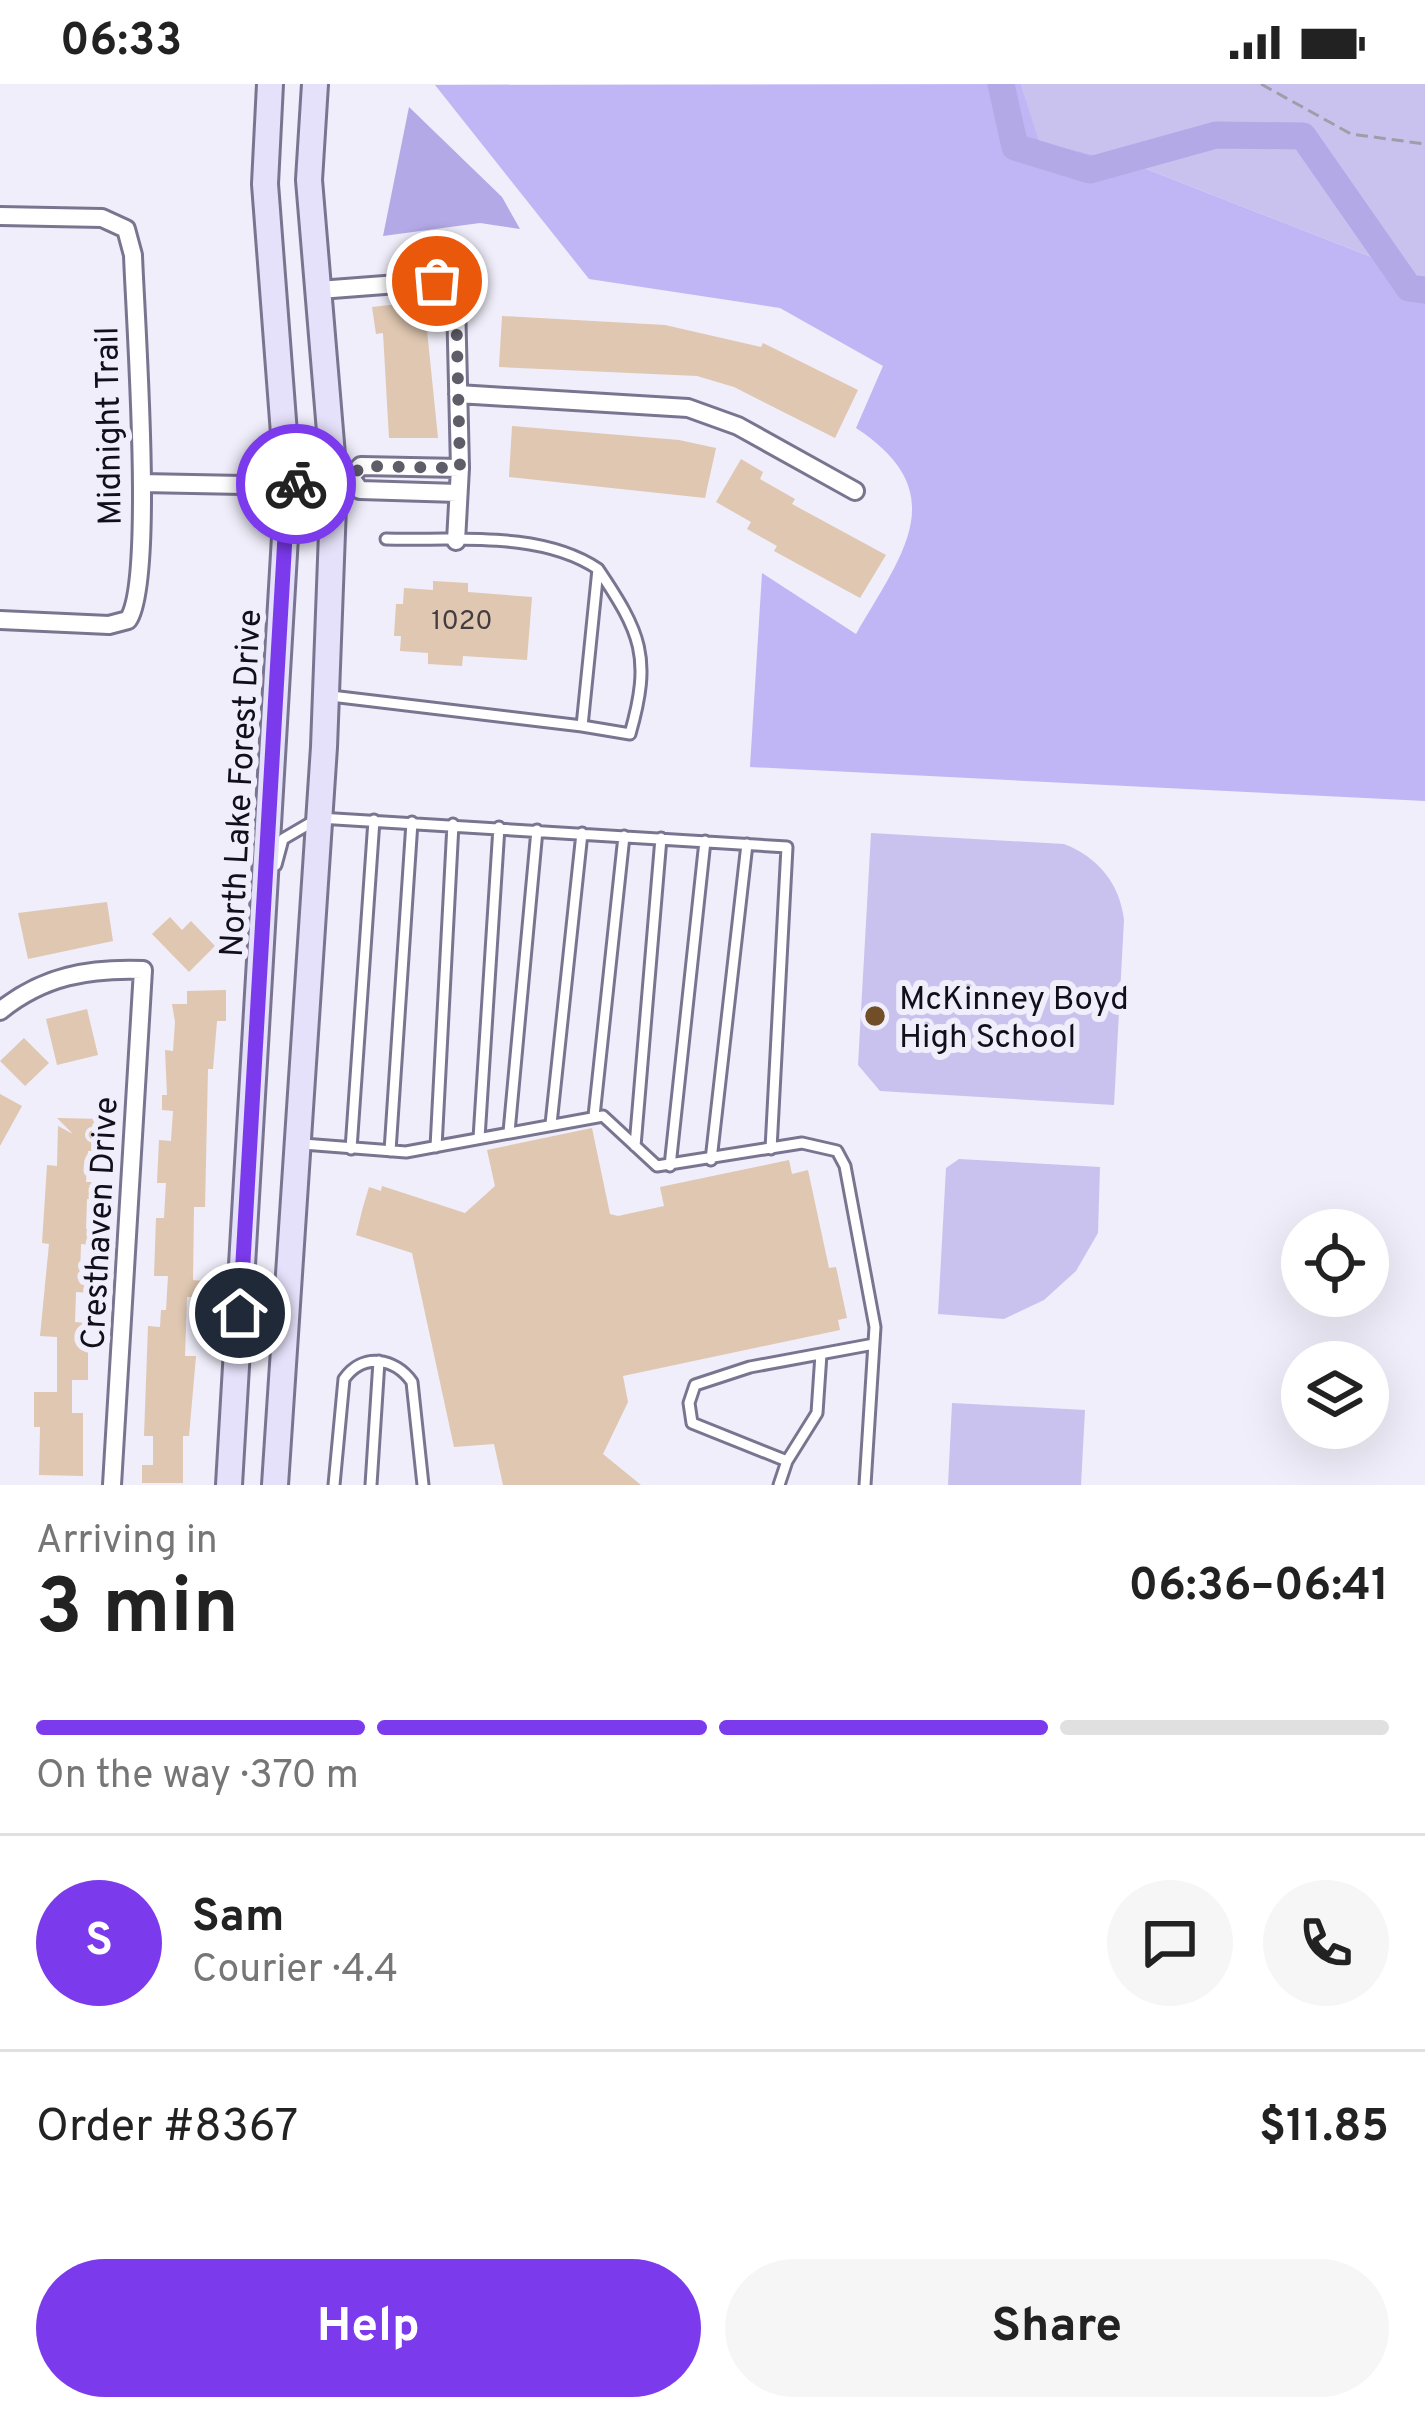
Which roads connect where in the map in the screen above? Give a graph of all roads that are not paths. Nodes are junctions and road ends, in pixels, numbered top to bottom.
1 (270, 84) edge
2 (315, 84) edge
3 (0, 216) edge
4 (320, 290) junction
5 (458, 394) junction
6 (460, 468) junction
7 (342, 478) junction
8 (142, 483) junction
9 (288, 485) junction
10 (855, 490) dead end
11 (458, 493) junction
12 (386, 538) dead end
13 (456, 542) junction
14 (598, 569) junction
15 (0, 620) edge
16 (326, 695) junction
17 (582, 726) junction
18 (320, 818) junction
19 (374, 820) junction
20 (412, 822) junction
21 (453, 824) junction
22 (499, 827) junction
23 (537, 830) junction
24 (582, 833) junction
25 (624, 836) junction
26 (661, 838) junction
27 (705, 842) junction
28 (747, 844) junction
29 (266, 895) junction
30 (0, 1011) edge
31 (594, 1116) junction
32 (550, 1124) junction
33 (509, 1132) junction
34 (479, 1138) junction
35 (251, 1141) junction
36 (298, 1143) junction
37 (635, 1146) junction
38 (436, 1147) junction
39 (351, 1149) junction
40 (771, 1149) junction
41 (390, 1151) junction
42 (711, 1160) junction
43 (670, 1166) junction
44 (874, 1344) junction
45 (821, 1354) junction
46 (379, 1361) junction
47 (787, 1461) junction
48 (112, 1485) edge
49 (229, 1485) edge
50 (275, 1485) edge
51 (334, 1485) edge
52 (371, 1485) edge
53 (423, 1485) edge
54 (779, 1485) edge
55 (865, 1485) edge

1 - 9 main road, North Lake Forest Drive
2 - 4 main road
3 - 8 street, Midnight Trail
4 - 5 street
4 - 7 main road
5 - 6 street
5 - 10 street
6 - 7 street
6 - 11 street
7 - 9 main road
7 - 11 street
7 - 16 main road
8 - 9 street
8 - 15 street, Midnight Trail
9 - 29 main road, North Lake Forest Drive
11 - 13 street
12 - 13 lane
13 - 14 lane
14 - 17 lane
14 - 17 lane
16 - 17 lane
16 - 18 main road
18 - 19 lane
18 - 29 lane
18 - 36 main road
19 - 20 lane
19 - 39 lane
20 - 21 lane
20 - 41 lane
21 - 22 lane
21 - 38 lane
22 - 23 lane
22 - 34 lane
23 - 24 lane
23 - 33 lane
24 - 25 lane
24 - 32 lane
25 - 26 lane
25 - 31 lane
26 - 27 lane
26 - 37 lane
27 - 28 lane
27 - 43 lane
28 - 40 lane
28 - 42 lane
29 - 35 main road, North Lake Forest Drive
30 - 48 street, Cresthaven Drive
31 - 32 lane
31 - 37 lane
32 - 33 lane
33 - 34 lane
34 - 38 lane
35 - 36 main road
35 - 49 main road, North Lake Forest Drive
36 - 39 lane
36 - 50 main road
37 - 43 lane
38 - 41 lane
39 - 41 lane
40 - 42 lane
40 - 44 lane
42 - 43 lane
44 - 45 lane
44 - 55 lane
45 - 47 lane
45 - 47 lane
46 - 51 lane
46 - 52 lane
46 - 53 lane
47 - 54 lane

